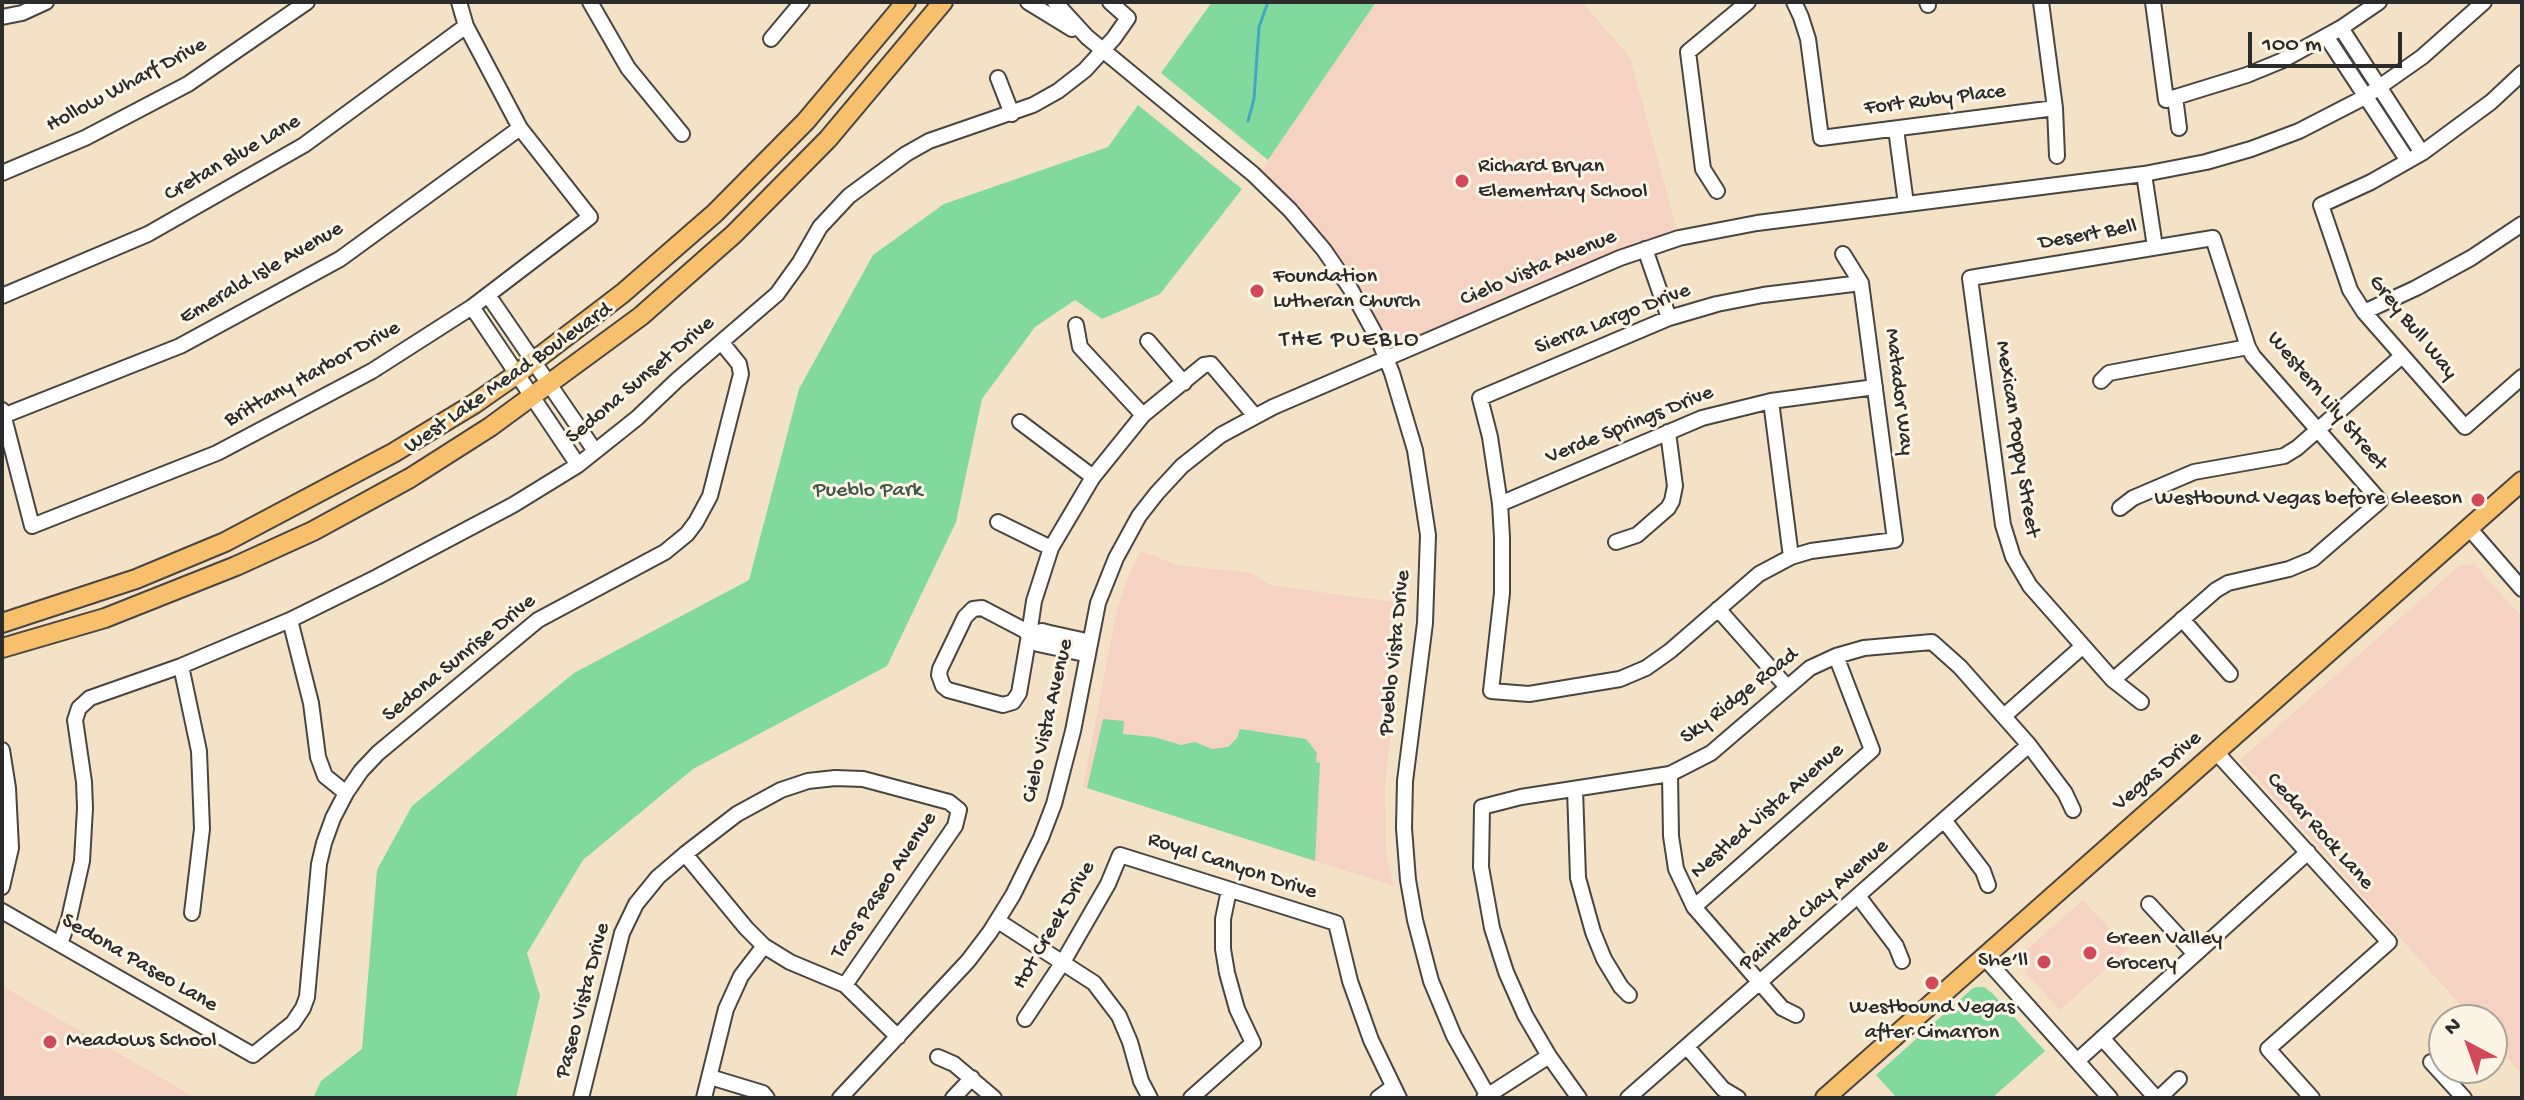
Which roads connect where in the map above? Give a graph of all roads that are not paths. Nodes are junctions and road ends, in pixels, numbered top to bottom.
1 (46, 2) edge
2 (307, 2) edge
3 (459, 2) edge
4 (590, 2) edge
5 (802, 2) edge
6 (906, 2) edge
7 (943, 2) edge
8 (1028, 2) edge
9 (1055, 2) edge
10 (1110, 2) edge
11 (1748, 2) edge
12 (1794, 2) edge
13 (2041, 2) edge
14 (2153, 2) edge
15 (2379, 2) edge
16 (2484, 2) edge
17 (2, 17) edge
18 (466, 26) junction
19 (2341, 28) junction
20 (2326, 36) junction
21 (1087, 37) junction
22 (771, 39) dead end
23 (1102, 51) junction
24 (2522, 73) edge
25 (998, 78) dead end
26 (2379, 88) junction
27 (2175, 97) junction
28 (2365, 97) junction
29 (2055, 108) junction
30 (1012, 114) junction
31 (520, 128) junction
32 (2179, 128) dead end
33 (1896, 129) junction
34 (682, 134) dead end
35 (2057, 156) dead end
36 (2415, 157) junction
37 (2, 173) edge
38 (2144, 174) junction
39 (1717, 191) dead end
40 (1906, 204) junction
41 (2522, 224) edge
42 (2213, 238) joint
43 (2155, 247) junction
44 (1645, 249) junction
45 (1843, 254) dead end
46 (1970, 278) joint
47 (1861, 283) junction
48 (488, 295) junction
49 (2, 296) edge
50 (472, 307) junction
51 (2364, 312) junction
52 (1669, 318) junction
53 (1076, 325) dead end
54 (1148, 341) dead end
55 (722, 343) junction
56 (2248, 347) junction
57 (2402, 356) junction
58 (1386, 358) junction
59 (532, 362) junction
60 (517, 374) junction
61 (2522, 377) edge
62 (2101, 381) dead end
63 (1184, 383) junction
64 (549, 384) junction
65 (1875, 387) junction
66 (532, 396) junction
67 (1771, 401) junction
68 (2, 410) edge
69 (1143, 415) junction
70 (3, 416) edge
71 (1255, 416) junction
72 (1020, 422) dead end
73 (2318, 430) junction
74 (1668, 432) junction
75 (595, 451) junction
76 (578, 465) junction
77 (1093, 477) junction
78 (2522, 481) edge
79 (1500, 504) junction
80 (2120, 508) dead end
81 (998, 522) dead end
82 (2469, 528) junction
83 (1616, 542) dead end
84 (1051, 548) junction
85 (1791, 557) junction
86 (2522, 589) edge
87 (1718, 609) junction
88 (2182, 619) junction
89 (290, 620) junction
90 (2, 623) edge
91 (1029, 635) junction
92 (2083, 646) junction
93 (2, 648) edge
94 (1089, 648) junction
95 (1836, 656) junction
96 (181, 666) junction
97 (2230, 674) dead end
98 (2113, 680) junction
99 (1787, 687) junction
100 (2141, 702) dead end
101 (2004, 716) junction
102 (2029, 745) junction
103 (2, 750) edge
104 (2216, 752) junction
105 (1670, 774) junction
106 (1575, 789) junction
107 (346, 793) junction
108 (959, 810) joint
109 (2073, 810) dead end
110 (1944, 820) junction
111 (2308, 852) junction
112 (685, 854) junction
113 (1120, 855) joint
114 (1988, 885) dead end
115 (2, 887) edge
116 (1229, 890) junction
117 (1858, 896) junction
118 (2149, 904) dead end
119 (1694, 907) junction
120 (2, 911) edge
121 (192, 913) dead end
122 (998, 921) junction
123 (60, 944) junction
124 (764, 946) junction
125 (2195, 954) junction
126 (1984, 957) junction
127 (1902, 961) dead end
128 (1063, 962) junction
129 (1759, 984) junction
130 (845, 985) junction
131 (1629, 995) dead end
132 (1796, 1015) dead end
133 (1025, 1019) dead end
134 (898, 1037) junction
135 (2102, 1038) junction
136 (1687, 1047) junction
137 (253, 1055) joint
138 (1549, 1056) junction
139 (938, 1057) dead end
140 (2077, 1061) junction
141 (710, 1077) junction
142 (972, 1078) junction
143 (2179, 1079) dead end
144 (1396, 1093) edge
145 (1487, 1097) edge
146 (581, 1098) edge
147 (704, 1098) edge
148 (767, 1098) edge
149 (840, 1098) edge
150 (953, 1098) edge
151 (994, 1098) edge
152 (1150, 1098) edge
153 (1191, 1098) edge
154 (1378, 1098) edge
155 (1579, 1098) edge
156 (1628, 1098) edge
157 (1738, 1098) edge
158 (1825, 1098) edge
159 (2110, 1098) edge
160 (2158, 1098) edge
161 (2312, 1098) edge

1 - 17 street
2 - 37 street, Hollow Wharf Drive
3 - 18 street
4 - 34 street
5 - 22 street
6 - 59 main road, West Lake Mead Boulevard
7 - 64 main road, West Lake Mead Boulevard
8 - 21 street, Pueblo Vista Drive
9 - 21 street, Pueblo Vista Drive
10 - 23 street, Sedona Sunset Drive
11 - 39 street
12 - 33 street, Fort Ruby Place
13 - 29 street
14 - 27 street
15 - 19 street
16 - 26 street, Cielo Vista Avenue
18 - 31 street
18 - 49 street, Cretan Blue Lane
19 - 20 street
19 - 26 street
20 - 27 street
20 - 28 street
21 - 23 street, Pueblo Vista Drive
23 - 30 street, Sedona Sunset Drive
23 - 58 street, Pueblo Vista Drive
24 - 36 street
25 - 30 street
26 - 28 street, Cielo Vista Avenue
26 - 36 street
27 - 32 street
28 - 36 street
28 - 38 street, Cielo Vista Avenue
29 - 33 street, Fort Ruby Place
29 - 35 street
30 - 55 street, Sedona Sunset Drive
31 - 48 street, Brittany Harbor Drive
31 - 70 street, Emerald Isle Avenue
33 - 40 street
36 - 51 street, Grey Bull Way
38 - 40 street, Cielo Vista Avenue
38 - 43 street
40 - 44 street, Cielo Vista Avenue
41 - 51 street
42 - 43 street, Desert Bell
42 - 56 street, Western Lily Street
43 - 46 street, Desert Bell
44 - 52 street
44 - 58 street, Cielo Vista Avenue
45 - 47 street, Matador Way
46 - 92 street, Mexican Poppy Street
47 - 52 street, Sierra Largo Drive
47 - 65 street, Matador Way
48 - 50 street, Brittany Harbor Drive
48 - 59 street
50 - 60 street
50 - 70 street, Brittany Harbor Drive
51 - 57 street, Grey Bull Way
52 - 79 street, Sierra Largo Drive
53 - 69 street
54 - 63 street
55 - 75 street, Sedona Sunset Drive
55 - 107 street, Sedona Sunrise Drive
56 - 62 street
56 - 73 street, Western Lily Street
57 - 61 street, Grey Bull Way
57 - 73 street
58 - 71 street, Cielo Vista Avenue
58 - 145 street, Pueblo Vista Drive
59 - 60 main road, West Lake Mead Boulevard
59 - 64 street
60 - 66 street
60 - 90 main road, West Lake Mead Boulevard
63 - 69 street
63 - 71 street
64 - 66 main road, West Lake Mead Boulevard
64 - 75 street
65 - 67 street, Verde Springs Drive
65 - 85 street, Matador Way
66 - 76 street
66 - 93 main road, West Lake Mead Boulevard
67 - 74 street, Verde Springs Drive
67 - 85 street
68 - 70 street
69 - 77 street
71 - 94 street, Cielo Vista Avenue
72 - 77 street
73 - 80 street
73 - 88 street, Western Lily Street
74 - 79 street, Verde Springs Drive
74 - 83 street
75 - 76 street, Sedona Sunset Drive
76 - 89 street, Sedona Sunset Drive
77 - 84 street
78 - 82 main road, Vegas Drive
79 - 87 street
81 - 84 street
82 - 86 street
82 - 104 main road, Vegas Drive
84 - 91 street
85 - 87 street
87 - 99 street
88 - 97 street
88 - 98 street
89 - 96 street, Sedona Sunset Drive
89 - 107 street
91 - 91 street
91 - 94 street
92 - 98 street, Mexican Poppy Street
92 - 101 street
94 - 122 street, Cielo Vista Avenue
95 - 99 street, Sky Ridge Road
95 - 101 street, Sky Ridge Road
95 - 119 street, Nestled Vista Avenue
96 - 121 street
96 - 123 street, Sedona Sunset Drive
98 - 100 street, Mexican Poppy Street
99 - 105 street, Sky Ridge Road
101 - 102 street
102 - 109 street
102 - 110 street, Painted Clay Avenue
103 - 115 street
104 - 111 street, Cedar Rock Lane
104 - 126 main road, Vegas Drive
105 - 106 street, Sky Ridge Road
105 - 119 street
106 - 131 street
106 - 138 street, Sky Ridge Road
107 - 137 street, Sedona Sunrise Drive
108 - 112 street, Paseo Vista Drive
108 - 130 street, Taos Paseo Avenue
110 - 114 street
110 - 117 street, Painted Clay Avenue
111 - 125 street
111 - 161 street, Cedar Rock Lane
112 - 124 street
112 - 146 street, Paseo Vista Drive
113 - 116 street, Royal Canyon Drive
113 - 128 street, Hot Creek Drive
116 - 144 street, Royal Canyon Drive
116 - 153 street
117 - 127 street
117 - 129 street, Painted Clay Avenue
118 - 125 street
119 - 129 street
120 - 123 street, Sedona Paseo Lane
122 - 128 street
122 - 134 street, Cielo Vista Avenue
123 - 137 street, Sedona Paseo Lane
124 - 130 street
124 - 141 street
125 - 135 street
126 - 140 street
126 - 158 main road, Vegas Drive
128 - 133 street, Hot Creek Drive
128 - 152 street
129 - 132 street
129 - 136 street, Painted Clay Avenue
130 - 134 street
134 - 149 street, Cielo Vista Avenue
135 - 140 street
135 - 160 street
136 - 156 street, Painted Clay Avenue
136 - 157 street
138 - 145 street
138 - 155 street
139 - 142 street
140 - 159 street
141 - 147 street
141 - 148 street
142 - 150 street
142 - 151 street
143 - 160 street
144 - 154 street

